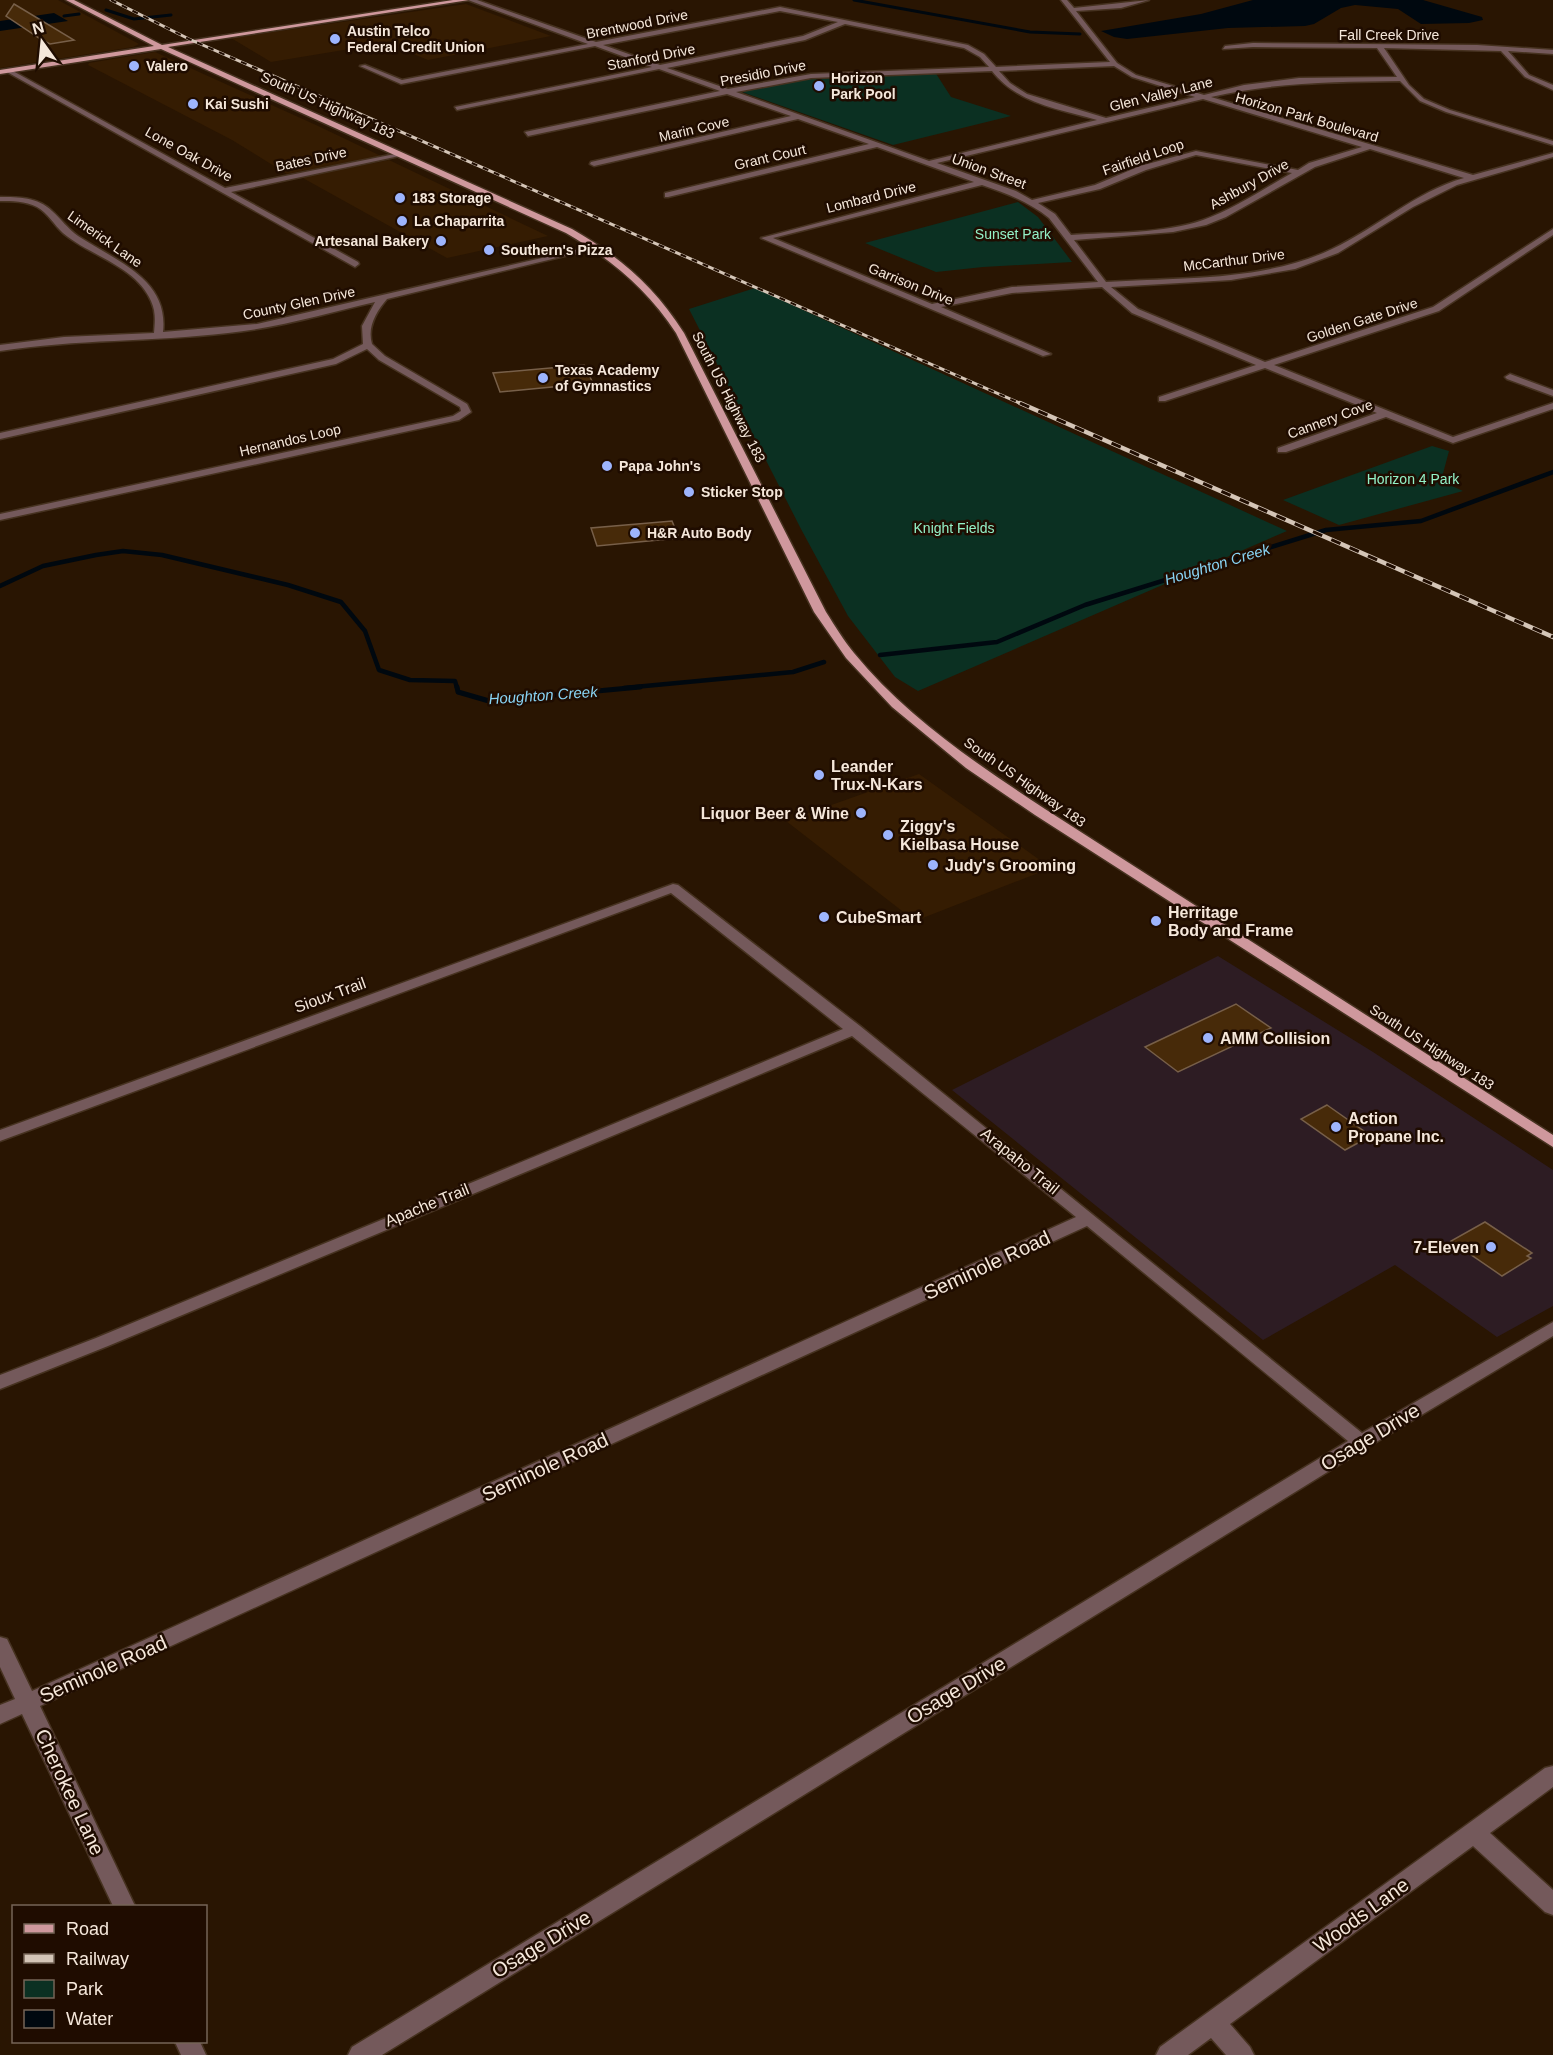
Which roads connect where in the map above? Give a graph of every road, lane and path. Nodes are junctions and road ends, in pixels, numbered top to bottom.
1 (69, 0) edge
2 (469, 0) edge
3 (1064, 0) edge
4 (1146, 0) edge
5 (1072, 10) junction
6 (847, 21) junction
7 (596, 45) junction
8 (160, 46) junction
9 (1380, 47) junction
10 (1225, 48) dead end
11 (1502, 48) junction
12 (1553, 52) edge
13 (866, 62) dead end
14 (1115, 64) junction
15 (363, 66) dead end
16 (659, 67) junction
17 (994, 68) junction
18 (9, 70) junction
19 (0, 72) edge
20 (870, 72) junction
21 (1403, 79) junction
22 (1553, 88) edge
23 (727, 92) junction
24 (1197, 97) junction
25 (457, 108) dead end
26 (799, 117) junction
27 (1104, 120) junction
28 (528, 135) dead end
29 (1553, 143) edge
30 (877, 145) junction
31 (1369, 147) junction
32 (400, 155) junction
33 (1553, 155) edge
34 (929, 163) junction
35 (594, 164) dead end
36 (1298, 172) junction
37 (1470, 177) junction
38 (983, 182) junction
39 (226, 190) junction
40 (668, 195) dead end
41 (0, 199) edge
42 (1032, 202) junction
43 (1553, 231) edge
44 (765, 238) joint
45 (1067, 238) junction
46 (598, 247) junction
47 (355, 264) dead end
48 (1104, 285) junction
49 (384, 297) junction
50 (931, 307) junction
51 (158, 334) junction
52 (368, 345) junction
53 (0, 348) edge
54 (1046, 354) dead end
55 (1266, 366) junction
56 (1510, 376) dead end
57 (1553, 393) edge
58 (1162, 399) dead end
59 (1553, 406) edge
60 (1387, 413) junction
61 (0, 436) edge
62 (1282, 450) dead end
63 (0, 517) edge
64 (673, 888) joint
65 (855, 1029) junction
66 (0, 1136) edge
67 (1553, 1142) edge
68 (1089, 1218) junction
69 (1553, 1328) edge
70 (0, 1382) edge
71 (1361, 1442) junction
72 (0, 1645) edge
73 (28, 1703) junction
74 (0, 1715) edge
75 (1553, 1775) edge
76 (1474, 1833) junction
77 (124, 1905) edge
78 (1553, 1905) edge
79 (1213, 2023) junction
80 (360, 2055) edge
81 (1168, 2055) edge
82 (1242, 2055) edge

1 - 8 main road, South US Highway 183
2 - 7 street, Union Street
2 - 8 main road
3 - 5 street, Horizon Park Boulevard
4 - 5 street
5 - 14 street, Horizon Park Boulevard
6 - 7 street, Brentwood Drive
6 - 16 street, Stanford Drive
6 - 17 street, Brentwood Drive
7 - 15 street, Brentwood Drive
7 - 16 street, Union Street
8 - 18 main road
8 - 32 main road, South US Highway 183
9 - 10 street, Fall Creek Drive
9 - 11 street, Fall Creek Drive
9 - 21 street
11 - 12 street, Fall Creek Drive
11 - 22 street
13 - 20 street
14 - 17 street, Presidio Drive
14 - 24 street, Horizon Park Boulevard
16 - 23 street, Union Street
16 - 25 street, Stanford Drive
17 - 20 street, Presidio Drive
17 - 27 street, Brentwood Drive
18 - 19 main road
18 - 39 street, Lone Oak Drive
20 - 23 street, Presidio Drive
21 - 24 street, Glen Valley Lane
21 - 29 street
23 - 26 street, Union Street
23 - 28 street, Presidio Drive
24 - 27 street, Glen Valley Lane
24 - 31 street, Horizon Park Boulevard
26 - 30 street, Union Street
26 - 35 street, Marin Cove
27 - 34 street, Glen Valley Lane
30 - 34 street, Union Street
30 - 40 street, Grant Court
31 - 36 street, Ashbury Drive
31 - 37 street, Horizon Park Boulevard
32 - 39 street, Bates Drive
32 - 46 main road, South US Highway 183
33 - 37 street, McCarthur Drive
34 - 38 street, Union Street
36 - 42 street, Fairfield Loop
36 - 45 street, Ashbury Drive
37 - 48 street, McCarthur Drive
38 - 42 street, Union Street
38 - 44 street, Lombard Drive
39 - 47 street, Lone Oak Drive
41 - 51 street, Limerick Lane
42 - 45 street, Union Street
43 - 55 street, Golden Gate Drive
44 - 50 street, Garrison Drive
45 - 48 street, Union Street
46 - 49 street, County Glen Drive
46 - 67 main road, South US Highway 183
48 - 50 street, McCarthur Drive
48 - 55 street, Union Street
49 - 51 street, County Glen Drive
49 - 52 street
50 - 54 street, Garrison Drive
51 - 53 street, County Glen Drive
52 - 61 street
52 - 63 street, Hernandos Loop
55 - 58 street, Golden Gate Drive
55 - 60 street, Union Street
56 - 57 street
59 - 60 street, Union Street
60 - 62 street, Cannery Cove
64 - 65 street, Arapaho Trail
64 - 66 street, Sioux Trail
65 - 68 street, Arapaho Trail
65 - 70 street, Apache Trail
68 - 71 street, Arapaho Trail
68 - 73 street, Seminole Road
69 - 71 street, Osage Drive
71 - 80 street, Osage Drive
72 - 73 street, Cherokee Lane
73 - 74 street, Seminole Road
73 - 77 street, Cherokee Lane
75 - 76 street, Woods Lane
76 - 78 street
76 - 79 street, Woods Lane
79 - 81 street, Woods Lane
79 - 82 street

